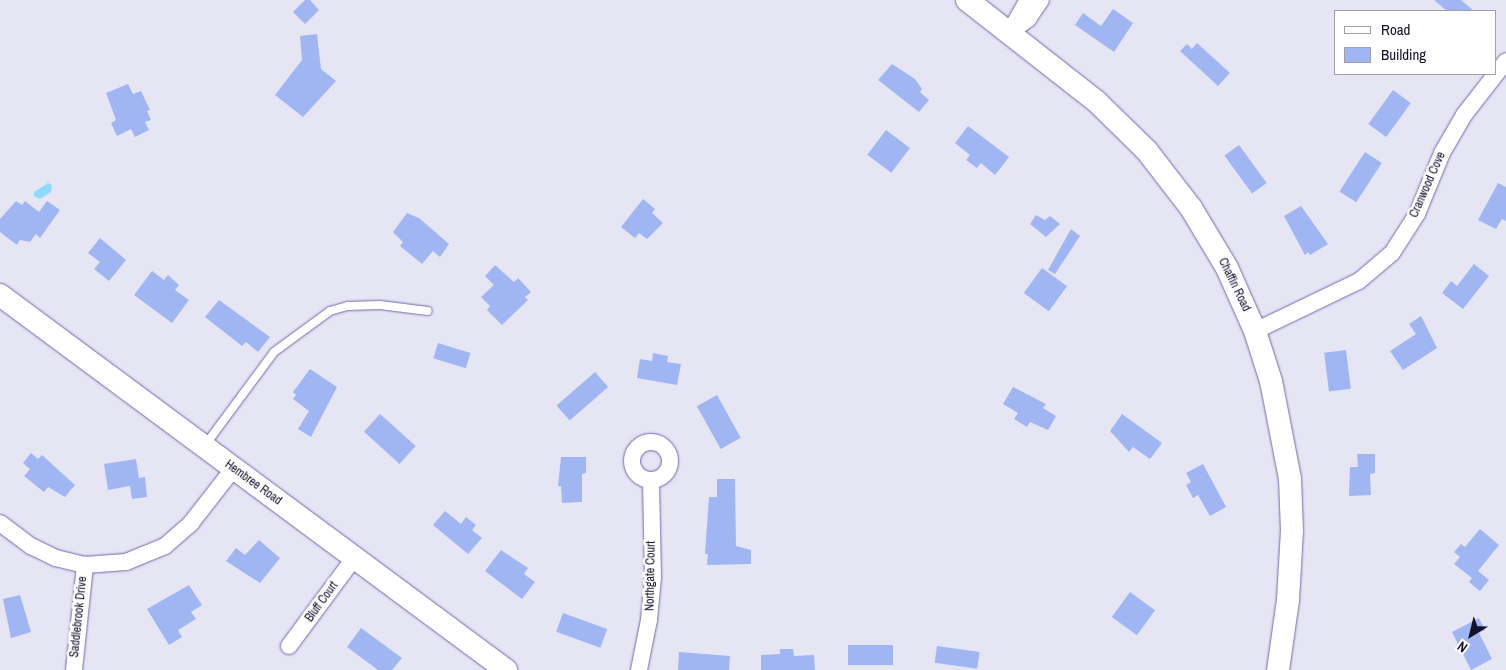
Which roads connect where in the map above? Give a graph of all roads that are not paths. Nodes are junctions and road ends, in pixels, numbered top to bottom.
1 (967, 0) edge
2 (1028, 0) edge
3 (1041, 0) edge
4 (1009, 33) junction
5 (1506, 61) edge
6 (1496, 74) edge
7 (1495, 75) edge
8 (0, 294) edge
9 (428, 311) dead end
10 (1255, 331) junction
11 (204, 448) junction
12 (234, 468) junction
13 (651, 480) dead end
14 (0, 523) edge
15 (354, 558) junction
16 (85, 565) junction
17 (289, 646) dead end
18 (74, 670) edge
19 (506, 670) edge
20 (639, 670) edge
21 (1278, 670) edge

1 - 4 street, Chaffin Road
2 - 4 street
3 - 4 street
4 - 10 street, Chaffin Road
5 - 6 street, Cranwood Cove
7 - 10 street, Cranwood Cove
8 - 11 street, Hembree Road
9 - 11 lane
10 - 21 street, Chaffin Road
11 - 12 street, Hembree Road
12 - 15 street, Hembree Road
12 - 16 street
13 - 20 street, Northgate Court
14 - 16 street
15 - 17 street, Bluff Court
15 - 19 street, Hembree Road
16 - 18 street, Saddlebrook Drive

